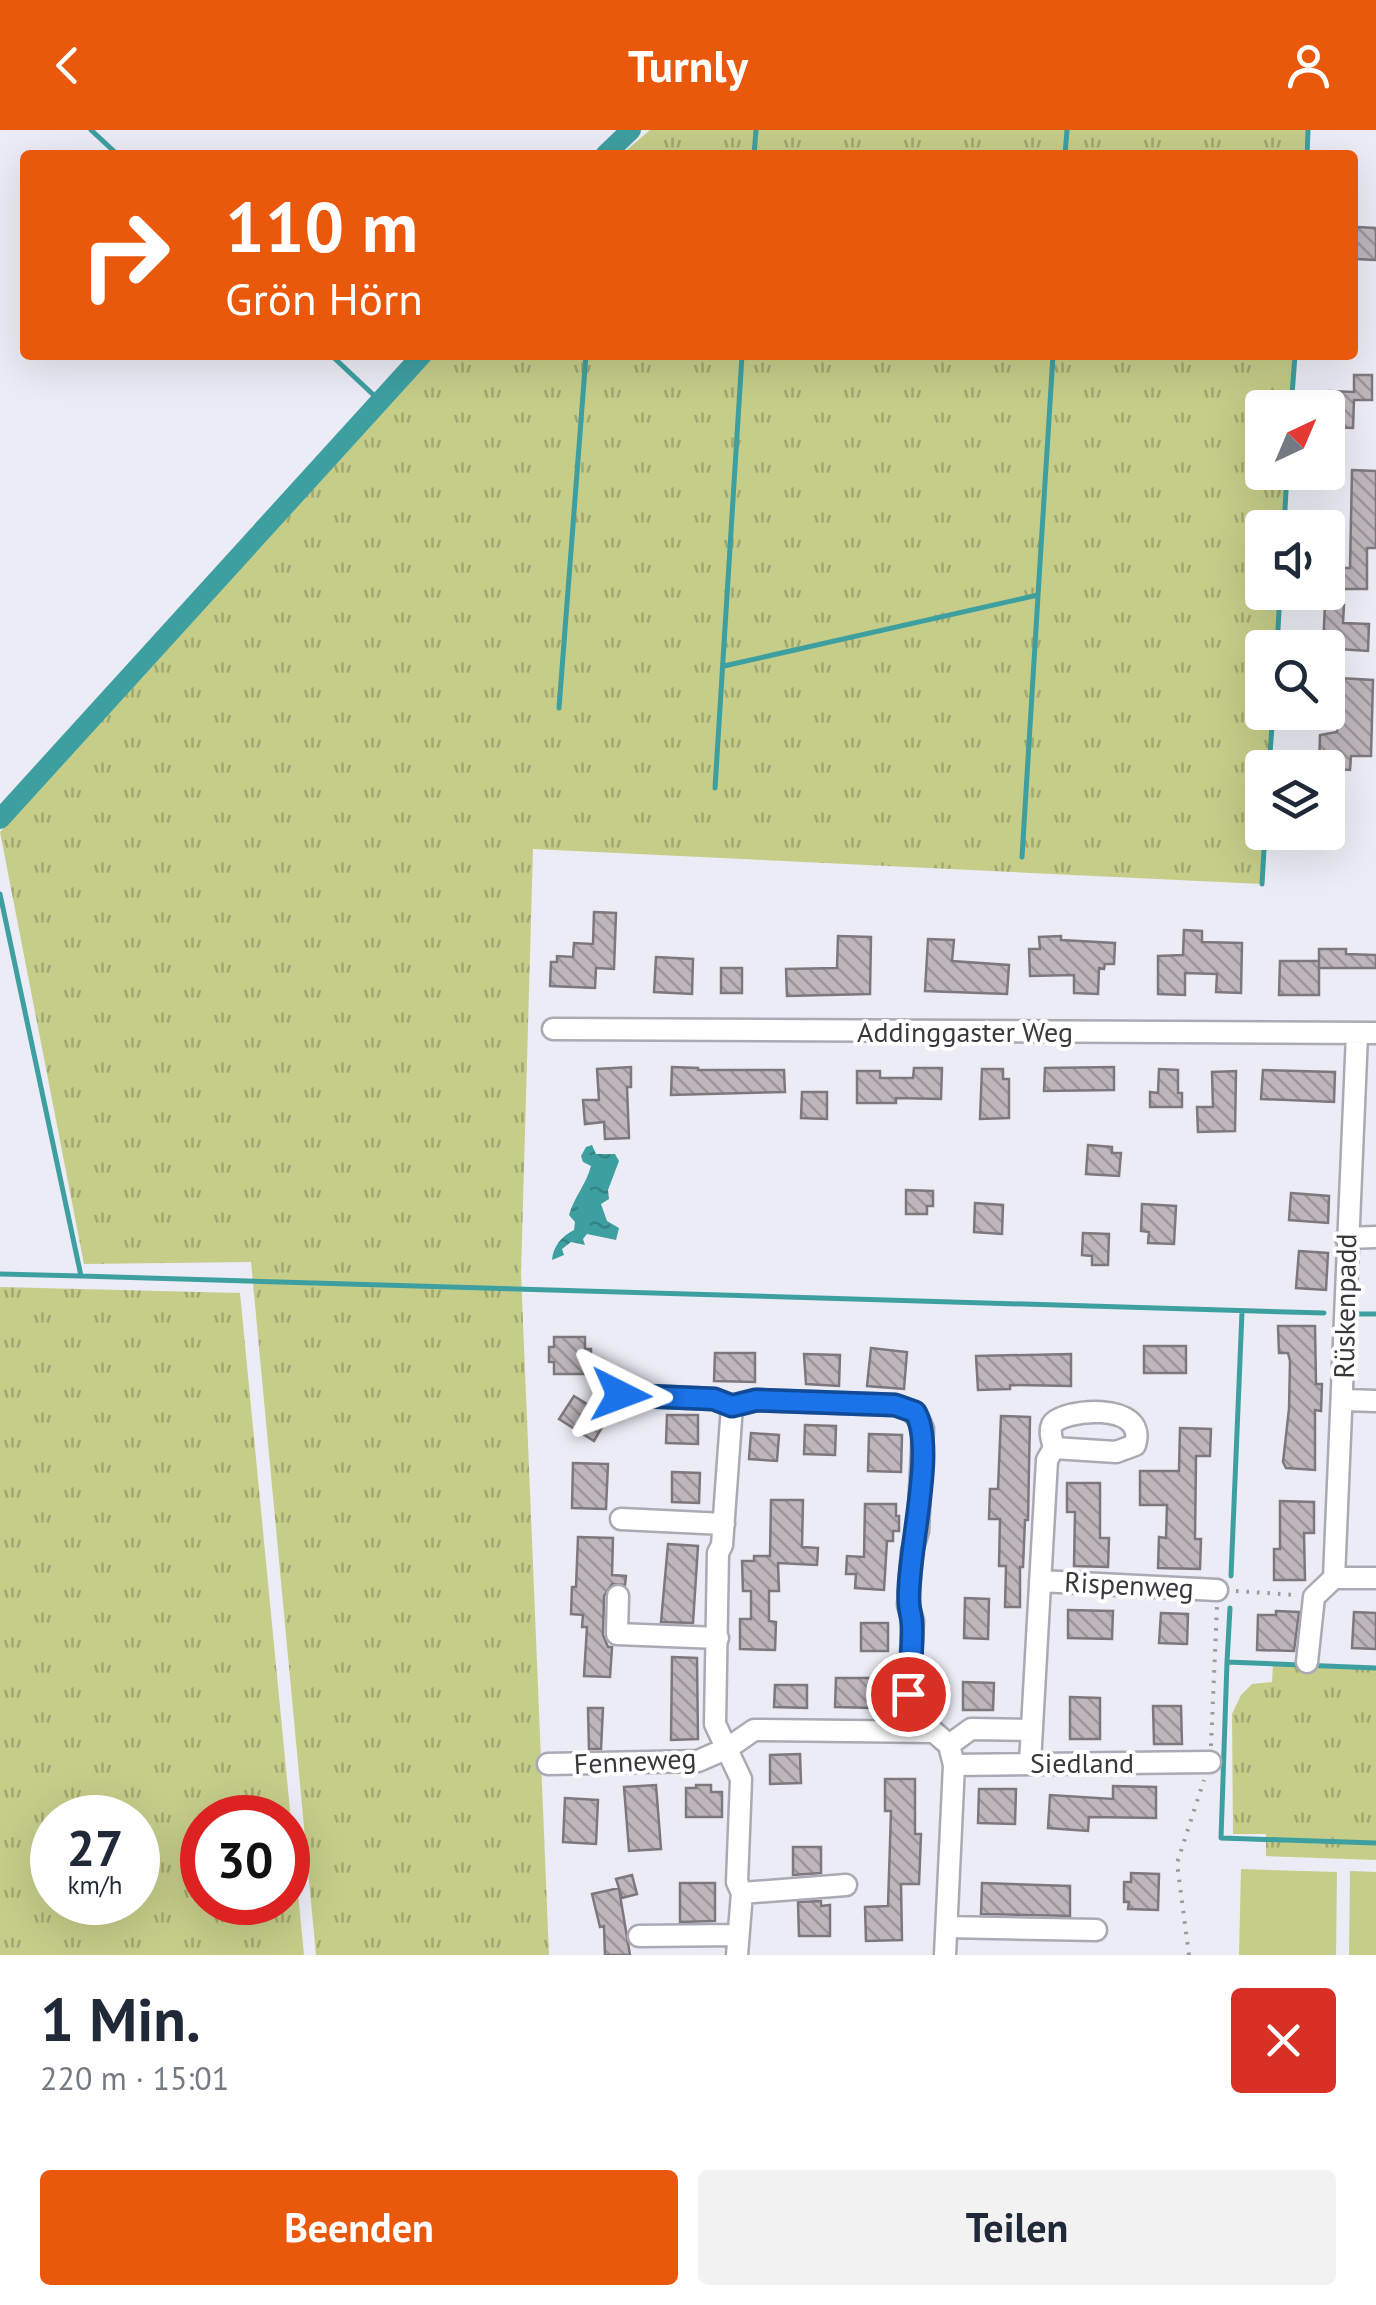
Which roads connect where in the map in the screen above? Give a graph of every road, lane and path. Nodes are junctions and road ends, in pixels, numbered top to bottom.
1 (554, 1029) dead end
2 (1366, 1033) edge
3 (1376, 1237) edge
4 (1346, 1238) junction
5 (621, 1395) dead end
6 (1344, 1400) junction
7 (1376, 1401) edge
8 (732, 1406) junction
9 (1054, 1448) dead end
10 (621, 1519) dead end
11 (724, 1524) junction
12 (1334, 1578) junction
13 (1376, 1578) edge
14 (1040, 1580) junction
15 (1218, 1590) dead end
16 (1244, 1591) dead end
17 (618, 1596) dead end
18 (1314, 1596) junction
19 (718, 1638) junction
20 (1307, 1662) dead end
21 (1031, 1730) junction
22 (906, 1731) junction
23 (728, 1748) junction
24 (952, 1755) junction
25 (1210, 1762) dead end
26 (548, 1764) dead end
27 (1030, 1764) junction
28 (846, 1886) dead end
29 (742, 1893) junction
30 (947, 1926) junction
31 (1096, 1930) dead end
32 (638, 1936) dead end
33 (737, 1945) edge
34 (945, 1955) edge

1 - 2 street, Addinggaster Weg
2 - 4 street, Rüskenpadd
3 - 4 street
4 - 6 street, Rüskenpadd
5 - 8 street
6 - 7 street
6 - 12 street, Rüskenpadd
8 - 11 street
8 - 22 street
9 - 14 street, Rispenweg
10 - 11 street
11 - 19 street
12 - 13 street
12 - 18 street
14 - 15 street, Rispenweg
14 - 21 street, Rispenweg
16 - 18 path
17 - 19 street
18 - 20 street
19 - 23 street
21 - 24 street, Siedland
21 - 27 street, Rispenweg
22 - 23 street, Fenneweg
22 - 24 street, Fenneweg
23 - 26 street, Fenneweg
23 - 29 street
24 - 27 street, Siedland
24 - 30 street
25 - 27 street, Siedland
28 - 29 street
29 - 33 street
30 - 31 street
30 - 34 street
32 - 33 street

